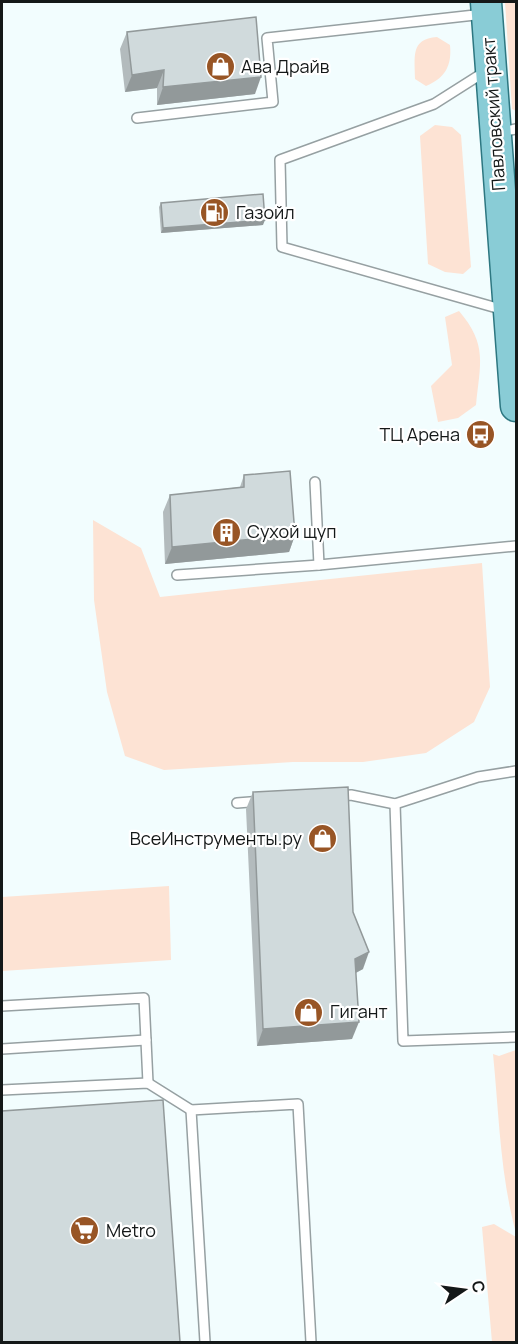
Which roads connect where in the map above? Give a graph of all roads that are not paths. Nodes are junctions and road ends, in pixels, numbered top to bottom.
1 (486, 8) edge
2 (490, 68) junction
3 (137, 118) dead end
4 (506, 131) edge
5 (508, 311) junction
6 (516, 406) edge
7 (315, 482) dead end
8 (516, 546) edge
9 (319, 565) junction
10 (177, 575) dead end
11 (516, 771) edge
12 (328, 796) edge
13 (271, 800) edge
14 (237, 802) dead end
15 (396, 804) junction
16 (2, 1006) edge
17 (516, 1037) edge
18 (146, 1040) junction
19 (2, 1049) edge
20 (148, 1083) junction
21 (2, 1090) edge
22 (191, 1110) junction
23 (205, 1342) edge
24 (311, 1342) edge

1 - 2 main road, Павловский тракт
1 - 3 lane
2 - 4 main road, Павловский тракт
2 - 5 lane
4 - 5 main road, Павловский тракт
5 - 6 main road, Павловский тракт
7 - 9 lane
8 - 9 lane
9 - 10 lane
11 - 15 lane
12 - 15 lane
13 - 14 lane
15 - 17 lane
16 - 18 lane
18 - 19 lane
18 - 20 lane
20 - 21 lane
20 - 22 lane
22 - 23 lane
22 - 24 lane

